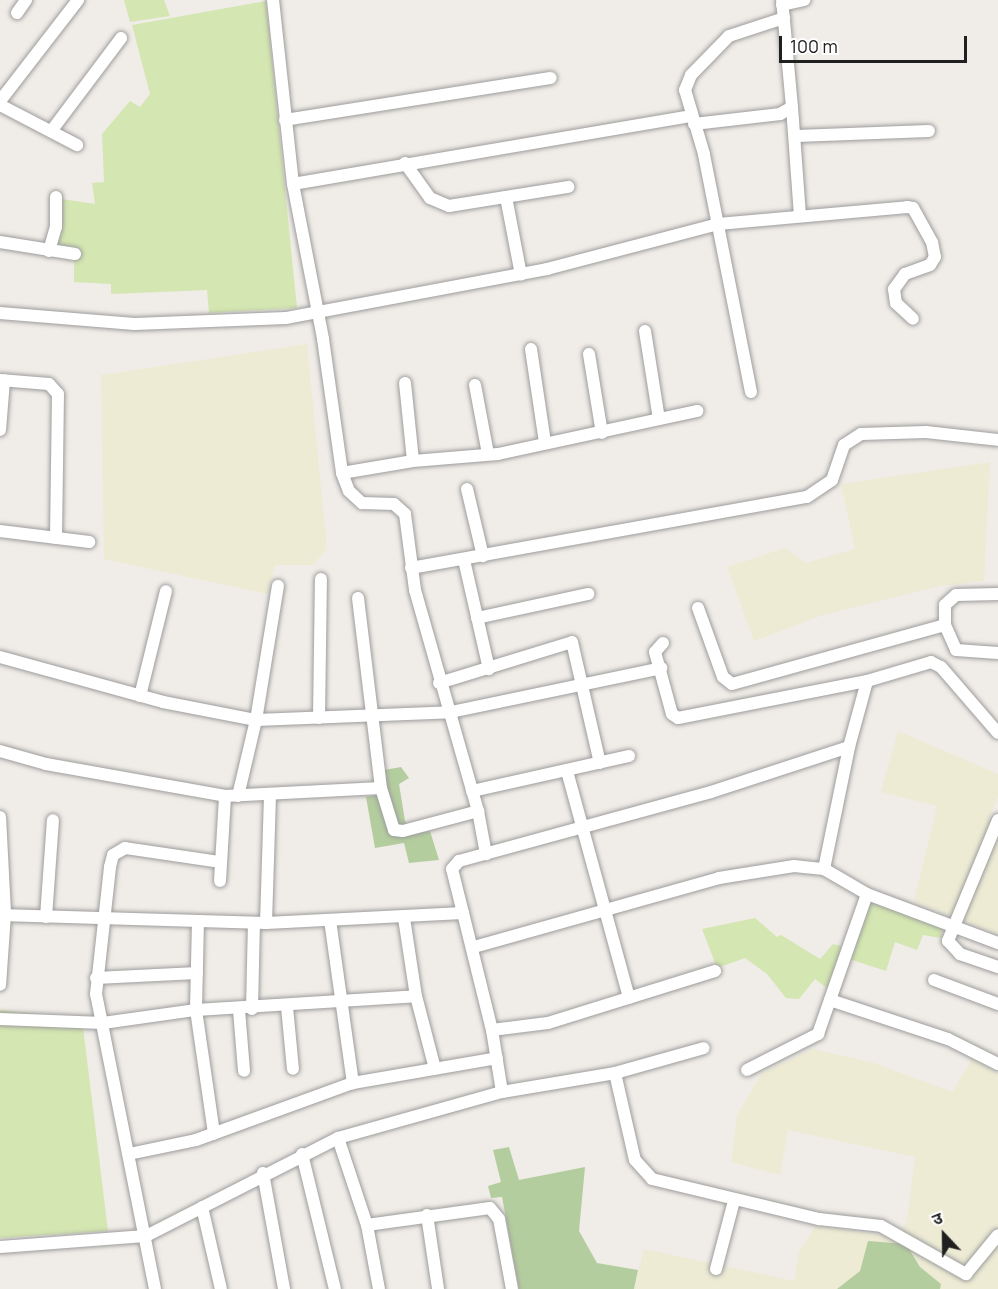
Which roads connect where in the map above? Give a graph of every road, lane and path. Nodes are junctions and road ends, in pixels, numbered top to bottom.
1 (26, 0) edge
2 (78, 0) edge
3 (273, 0) edge
4 (804, 0) edge
5 (782, 3) edge
6 (17, 13) dead end
7 (784, 18) junction
8 (122, 38) dead end
9 (551, 78) dead end
10 (0, 101) edge
11 (0, 105) edge
12 (792, 107) junction
13 (285, 120) junction
14 (692, 120) junction
15 (52, 130) junction
16 (929, 131) dead end
17 (796, 136) junction
18 (77, 145) dead end
19 (405, 164) junction
20 (293, 183) junction
21 (568, 187) dead end
22 (56, 197) dead end
23 (506, 197) junction
24 (800, 216) junction
25 (718, 224) junction
26 (0, 242) edge
27 (49, 251) junction
28 (75, 254) dead end
29 (521, 275) junction
30 (0, 313) edge
31 (318, 314) junction
32 (913, 319) dead end
33 (645, 332) dead end
34 (531, 349) dead end
35 (589, 354) dead end
36 (2, 380) edge
37 (405, 384) dead end
38 (475, 385) dead end
39 (751, 392) dead end
40 (697, 411) dead end
41 (659, 419) junction
42 (0, 430) edge
43 (602, 433) junction
44 (998, 440) edge
45 (545, 443) junction
46 (488, 454) junction
47 (412, 461) junction
48 (342, 473) junction
49 (467, 489) dead end
50 (0, 531) edge
51 (56, 538) junction
52 (88, 542) dead end
53 (483, 556) junction
54 (464, 560) junction
55 (411, 568) junction
56 (321, 579) dead end
57 (278, 586) dead end
58 (166, 591) dead end
59 (588, 594) dead end
60 (998, 594) edge
61 (358, 598) dead end
62 (698, 608) dead end
63 (477, 618) junction
64 (945, 625) junction
65 (663, 643) dead end
66 (956, 650) junction
67 (998, 653) edge
68 (0, 657) edge
69 (938, 663) junction
70 (661, 668) junction
71 (489, 669) junction
72 (867, 681) junction
73 (439, 683) junction
74 (580, 685) junction
75 (140, 696) junction
76 (451, 712) junction
77 (375, 716) junction
78 (319, 718) junction
79 (256, 720) junction
80 (998, 733) edge
81 (849, 747) junction
82 (0, 751) edge
83 (629, 756) dead end
84 (600, 763) junction
85 (567, 771) junction
86 (381, 788) junction
87 (472, 791) junction
88 (270, 795) junction
89 (231, 796) junction
90 (478, 811) junction
91 (0, 817) edge
92 (53, 820) dead end
93 (998, 820) edge
94 (585, 827) junction
95 (486, 854) junction
96 (220, 862) junction
97 (824, 869) junction
98 (220, 881) dead end
99 (867, 894) junction
100 (604, 912) junction
101 (463, 913) junction
102 (3, 914) edge
103 (46, 917) junction
104 (106, 917) junction
105 (404, 918) junction
106 (330, 920) junction
107 (198, 921) junction
108 (260, 923) junction
109 (953, 926) junction
110 (998, 943) edge
111 (474, 947) junction
112 (998, 967) edge
113 (715, 971) dead end
114 (197, 973) junction
115 (96, 978) junction
116 (934, 980) dead end
117 (0, 985) edge
118 (416, 996) junction
119 (629, 998) junction
120 (831, 1000) junction
121 (341, 1004) junction
122 (998, 1004) edge
123 (287, 1007) junction
124 (252, 1009) junction
125 (196, 1010) junction
126 (239, 1010) junction
127 (0, 1019) edge
128 (103, 1023) junction
129 (492, 1030) junction
130 (704, 1048) dead end
131 (497, 1058) junction
132 (998, 1062) edge
133 (293, 1069) dead end
134 (435, 1069) junction
135 (747, 1070) dead end
136 (244, 1071) dead end
137 (615, 1073) junction
138 (353, 1083) junction
139 (502, 1092) junction
140 (214, 1134) junction
141 (339, 1138) junction
142 (129, 1154) junction
143 (302, 1154) junction
144 (263, 1173) junction
145 (734, 1201) junction
146 (202, 1207) junction
147 (427, 1215) junction
148 (367, 1226) junction
149 (998, 1235) edge
150 (146, 1236) junction
151 (0, 1247) edge
152 (716, 1269) dead end
153 (155, 1289) edge
154 (221, 1289) edge
155 (284, 1289) edge
156 (334, 1289) edge
157 (379, 1289) edge
158 (438, 1289) edge
159 (512, 1289) edge

1 - 6 street
2 - 10 street
3 - 13 street
4 - 5 street
5 - 7 street
7 - 12 street
7 - 14 street
8 - 15 street
9 - 13 street
11 - 15 street
12 - 14 street
12 - 17 street
13 - 20 street
14 - 19 street
14 - 25 street
15 - 18 street
16 - 17 street
17 - 24 street
19 - 20 street
19 - 23 street
20 - 31 street
21 - 23 street
22 - 27 street
23 - 29 street
24 - 25 street
24 - 32 street
25 - 29 street
25 - 39 street
26 - 27 street
27 - 28 street
29 - 31 street
30 - 31 street
31 - 48 street
33 - 41 street
34 - 45 street
35 - 43 street
36 - 42 street
36 - 51 street
37 - 47 street
38 - 46 street
40 - 41 street
41 - 43 street
43 - 45 street
44 - 53 street
45 - 46 street
46 - 47 street
47 - 48 street
48 - 55 street
49 - 53 street
50 - 51 street
51 - 52 street
53 - 54 street
54 - 55 street
54 - 63 street
55 - 73 street
56 - 78 street
57 - 79 street
58 - 75 street
59 - 63 street
60 - 64 street
61 - 77 street
62 - 64 street
63 - 71 street
64 - 66 street
65 - 70 street
66 - 67 street
66 - 69 street
68 - 75 street
69 - 72 street
69 - 80 street
70 - 72 street
70 - 74 street
71 - 73 street
71 - 74 street
72 - 81 street
73 - 76 street
74 - 76 street
74 - 84 street
75 - 79 street
76 - 77 street
76 - 87 street
77 - 78 street
77 - 86 street
78 - 79 street
79 - 89 street
81 - 94 street
81 - 97 street
82 - 89 street
83 - 84 street
84 - 85 street
85 - 87 street
85 - 94 street
86 - 88 street
86 - 90 street
87 - 90 street
88 - 89 street
88 - 108 street
89 - 96 street
90 - 95 street
91 - 102 street
92 - 103 street
93 - 109 street
94 - 95 street
94 - 100 street
95 - 101 street
96 - 98 street
96 - 104 street
97 - 99 street
97 - 100 street
99 - 109 street
99 - 120 street
100 - 111 street
100 - 119 street
101 - 105 street
101 - 111 street
102 - 103 street
102 - 117 street
103 - 104 street
104 - 107 street
104 - 115 street
105 - 106 street
105 - 118 street
106 - 108 street
106 - 121 street
107 - 108 street
107 - 114 street
108 - 124 street
109 - 110 street
109 - 112 street
111 - 129 street
113 - 119 street
114 - 115 street
114 - 125 street
115 - 128 street
116 - 122 street
118 - 121 street
118 - 134 street
119 - 129 street
120 - 132 street
120 - 135 street
121 - 123 street
121 - 138 street
123 - 124 street
123 - 133 street
124 - 126 street
125 - 126 street
125 - 128 street
125 - 140 street
126 - 136 street
127 - 128 street
128 - 142 street
129 - 131 street
130 - 137 street
131 - 134 street
131 - 139 street
134 - 138 street
137 - 139 street
137 - 145 street
138 - 140 street
139 - 141 street
140 - 142 street
141 - 143 street
141 - 148 street
142 - 150 street
143 - 144 street
143 - 156 street
144 - 146 street
144 - 155 street
145 - 149 street
145 - 152 street
146 - 150 street
146 - 154 street
147 - 148 street
147 - 158 street
147 - 159 street
148 - 157 street
150 - 151 street
150 - 153 street

